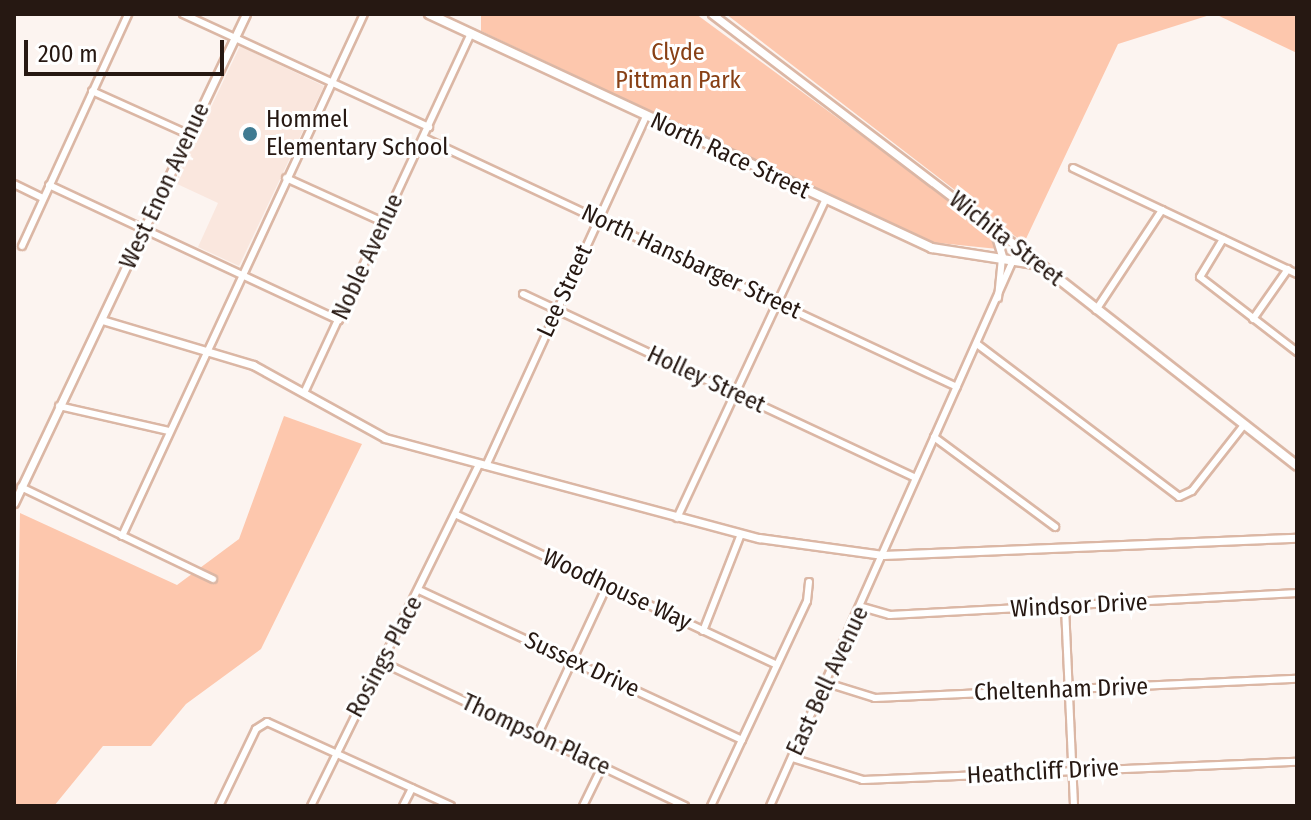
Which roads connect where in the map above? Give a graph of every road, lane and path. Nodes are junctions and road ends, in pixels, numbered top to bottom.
1 (128, 14) edge
2 (183, 14) edge
3 (246, 14) edge
4 (364, 14) edge
5 (429, 14) edge
6 (712, 14) edge
7 (471, 33) junction
8 (235, 38) junction
9 (330, 84) junction
10 (92, 91) junction
11 (646, 117) junction
12 (429, 127) junction
13 (190, 135) junction
14 (424, 138) junction
15 (1073, 168) dead end
16 (286, 178) junction
17 (14, 184) edge
18 (49, 185) junction
19 (43, 198) junction
20 (825, 200) junction
21 (1162, 210) junction
22 (599, 219) junction
23 (385, 223) junction
24 (989, 225) junction
25 (144, 231) junction
26 (1223, 239) junction
27 (1010, 240) junction
28 (22, 246) dead end
29 (1002, 256) junction
30 (1014, 258) junction
31 (1041, 265) junction
32 (1288, 269) junction
33 (1297, 274) edge
34 (242, 275) junction
35 (523, 294) dead end
36 (998, 302) junction
37 (778, 303) junction
38 (557, 310) junction
39 (1096, 310) junction
40 (1253, 319) junction
41 (102, 320) junction
42 (339, 320) junction
43 (977, 344) junction
44 (208, 350) junction
45 (1297, 352) edge
46 (957, 387) junction
47 (304, 393) junction
48 (736, 394) junction
49 (59, 406) junction
50 (1244, 425) junction
51 (169, 431) junction
52 (934, 437) junction
53 (482, 465) junction
54 (1297, 466) edge
55 (914, 477) junction
56 (21, 487) junction
57 (14, 503) edge
58 (457, 515) junction
59 (677, 518) junction
60 (1055, 527) dead end
61 (741, 534) junction
62 (122, 536) junction
63 (1297, 538) edge
64 (883, 555) junction
65 (213, 579) dead end
66 (809, 582) dead end
67 (607, 586) junction
68 (421, 591) junction
69 (1297, 593) edge
70 (862, 607) junction
71 (1065, 607) junction
72 (703, 631) junction
73 (572, 661) junction
74 (386, 664) junction
75 (777, 665) junction
76 (1297, 679) edge
77 (827, 683) junction
78 (1069, 689) junction
79 (537, 736) junction
80 (742, 740) junction
81 (335, 753) junction
82 (792, 758) junction
83 (1297, 762) edge
84 (602, 767) junction
85 (1072, 772) junction
86 (412, 788) junction
87 (219, 806) edge
88 (311, 806) edge
89 (403, 806) edge
90 (451, 806) edge
91 (583, 806) edge
92 (685, 806) edge
93 (711, 806) edge
94 (770, 806) edge
95 (1074, 806) edge

1 - 10 street
2 - 8 street
3 - 8 street, West Enon Avenue
4 - 9 street
5 - 7 main road, North Race Street
6 - 24 street, Wichita Street
7 - 11 main road, North Race Street
7 - 12 street, Noble Avenue
8 - 9 street
8 - 13 street, West Enon Avenue
9 - 12 street
9 - 16 street
10 - 13 street
10 - 18 street
11 - 20 main road, North Race Street
11 - 22 street, Lee Street
12 - 14 street, Noble Avenue
13 - 25 street, West Enon Avenue
14 - 22 street, North Hansbarger Street
14 - 23 street, Noble Avenue
15 - 21 street
16 - 23 street
16 - 34 street
17 - 19 street
18 - 19 street
18 - 25 street
19 - 28 street
20 - 29 main road, North Race Street
20 - 37 street
21 - 26 street
21 - 39 street
22 - 37 street, North Hansbarger Street
22 - 38 street, Lee Street
23 - 42 street, Noble Avenue
24 - 27 street, Wichita Street
24 - 29 street
25 - 34 street
25 - 41 street, West Enon Avenue
26 - 32 street
26 - 40 street
27 - 30 street
27 - 31 street, Wichita Street
29 - 30 main road, North Race Street
29 - 36 street
30 - 31 main road, North Race Street
30 - 36 street, East Bell Avenue
31 - 39 main road, Wichita Street
32 - 33 street
32 - 40 street
34 - 42 street
34 - 44 street
35 - 38 street, Holley Street
36 - 43 street, East Bell Avenue
37 - 46 street, North Hansbarger Street
37 - 48 street
38 - 48 street, Holley Street
38 - 53 street, Lee Street
39 - 50 main road, Wichita Street
40 - 45 street
41 - 44 street
41 - 49 street, West Enon Avenue
42 - 47 street, Noble Avenue
43 - 46 street, East Bell Avenue
43 - 50 street
44 - 47 street
44 - 51 street
46 - 52 street, East Bell Avenue
47 - 53 street
48 - 55 street, Holley Street
48 - 59 street
49 - 51 street
49 - 56 street, West Enon Avenue
50 - 54 main road, Wichita Street
51 - 62 street
52 - 55 street, East Bell Avenue
52 - 60 street
53 - 58 street, Rosings Place
53 - 59 street
55 - 64 street, East Bell Avenue
56 - 57 street, West Enon Avenue
56 - 62 street
58 - 67 street, Woodhouse Way
58 - 68 street, Rosings Place
59 - 61 street
61 - 64 street
61 - 72 street
62 - 65 street
63 - 64 street
64 - 70 street, East Bell Avenue
66 - 75 street
67 - 72 street, Woodhouse Way
67 - 73 street
68 - 73 street, Sussex Drive
68 - 74 street, Rosings Place
69 - 71 street, Windsor Drive
70 - 71 street, Windsor Drive
70 - 77 street, East Bell Avenue
71 - 78 street
72 - 75 street, Woodhouse Way
73 - 79 street
73 - 80 street, Sussex Drive
74 - 79 street, Thompson Place
74 - 81 street, Rosings Place
75 - 80 street
76 - 78 street, Cheltenham Drive
77 - 78 street, Cheltenham Drive
77 - 82 street, East Bell Avenue
78 - 85 street
79 - 84 street, Thompson Place
80 - 93 street
81 - 86 street
81 - 87 street
81 - 88 street, Rosings Place
82 - 85 street, Heathcliff Drive
82 - 94 street, East Bell Avenue
83 - 85 street, Heathcliff Drive
84 - 91 street
84 - 92 street, Thompson Place
85 - 95 street
86 - 89 street
86 - 90 street

